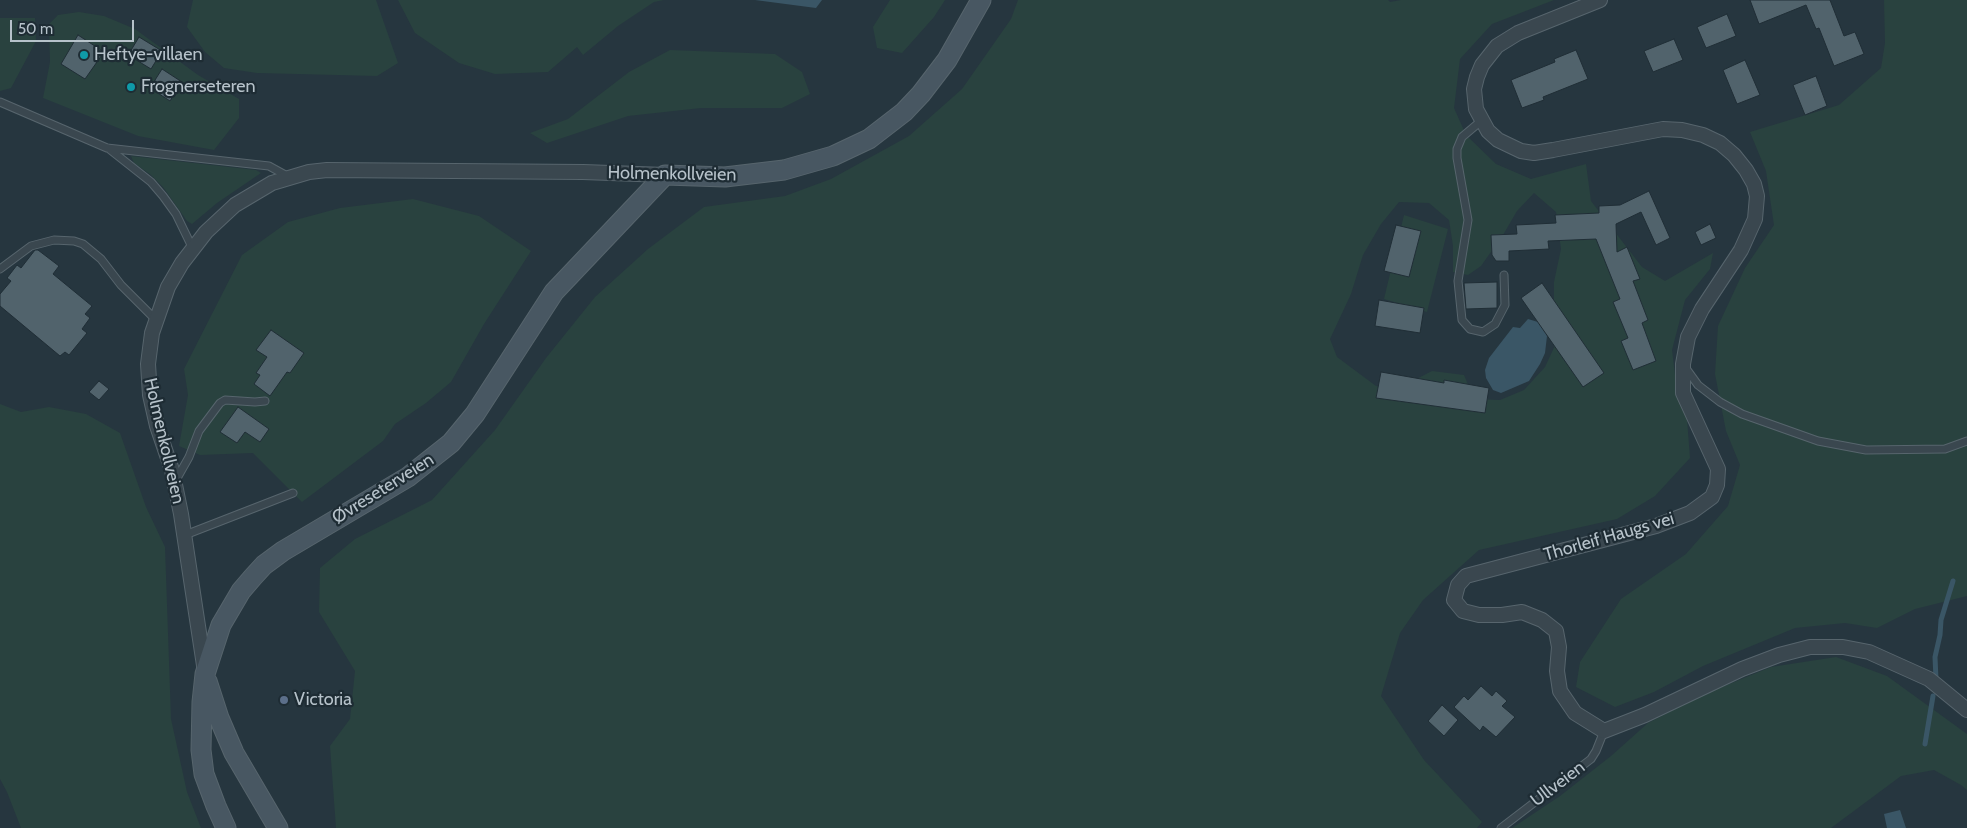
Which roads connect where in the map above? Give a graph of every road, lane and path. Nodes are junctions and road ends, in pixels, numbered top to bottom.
1 (981, 0) edge
2 (1600, 0) edge
3 (0, 102) edge
4 (1481, 121) junction
5 (108, 148) junction
6 (665, 175) junction
7 (289, 177) junction
8 (192, 247) junction
9 (0, 270) edge
10 (1504, 274) dead end
11 (156, 319) junction
12 (1683, 364) junction
13 (265, 401) dead end
14 (1967, 441) edge
15 (175, 482) junction
16 (293, 494) dead end
17 (184, 534) junction
18 (205, 674) junction
19 (1967, 710) edge
20 (1604, 731) junction
21 (226, 828) edge
22 (278, 828) edge
23 (1501, 828) edge

1 - 6 main road, Holmenkollveien
2 - 4 street, Thorleif Haugs vei
3 - 5 lane
4 - 10 lane
4 - 12 street, Thorleif Haugs vei
5 - 7 lane
5 - 8 lane
6 - 7 street, Holmenkollveien
6 - 18 main road, Øvreseterveien
7 - 8 street, Holmenkollveien
8 - 11 street, Holmenkollveien
9 - 11 lane
11 - 15 street, Holmenkollveien
12 - 14 lane
12 - 20 street, Thorleif Haugs vei
13 - 15 lane
15 - 17 street, Holmenkollveien
16 - 17 lane
17 - 18 street, Holmenkollveien
18 - 21 main road, Øvreseterveien
18 - 22 main road
19 - 20 street
20 - 23 lane, Ullveien

